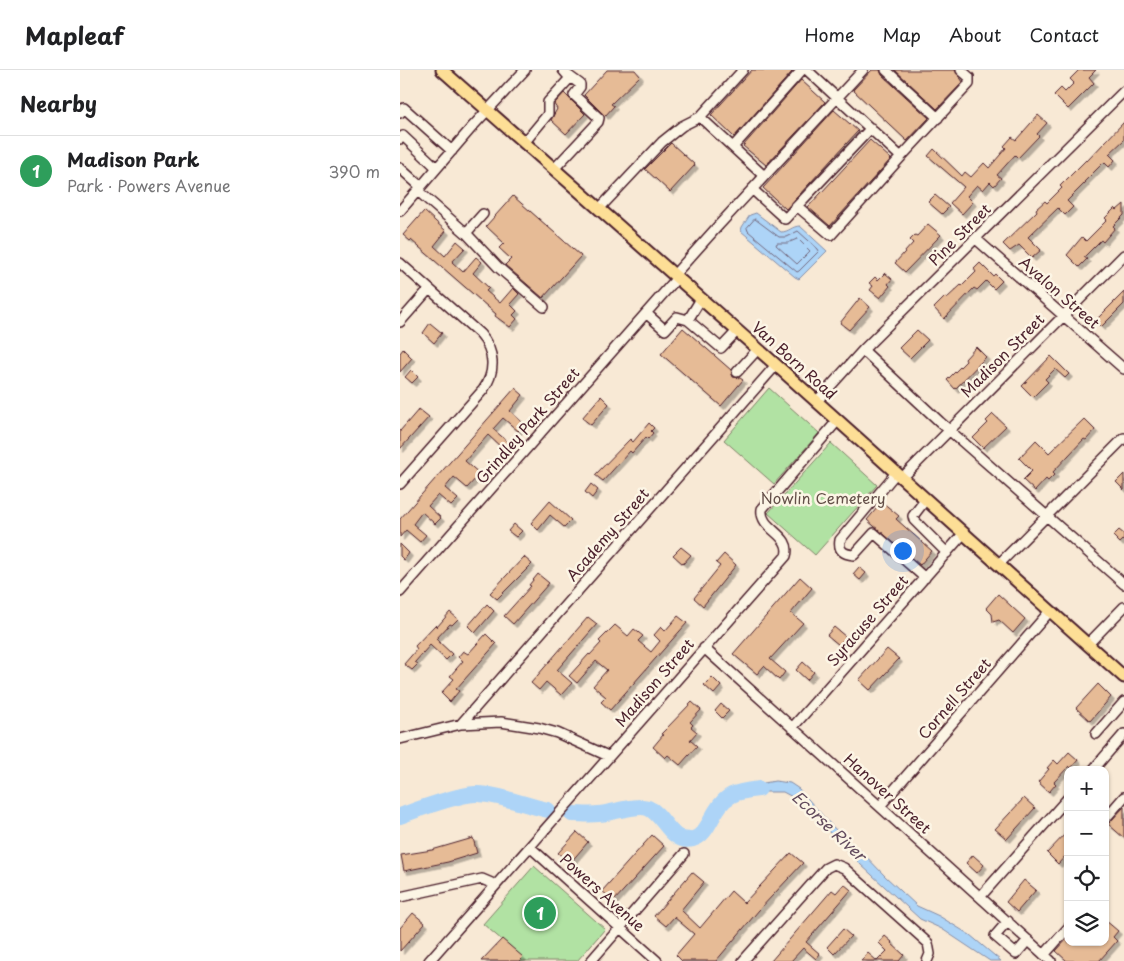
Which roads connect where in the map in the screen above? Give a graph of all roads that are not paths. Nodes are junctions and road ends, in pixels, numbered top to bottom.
1 (442, 70) edge
2 (525, 70) edge
3 (743, 70) edge
4 (802, 70) edge
5 (807, 70) edge
6 (886, 70) edge
7 (961, 70) edge
8 (859, 71) edge
9 (566, 73) edge
10 (1124, 91) edge
11 (838, 98) junction
12 (488, 110) junction
13 (400, 112) edge
14 (700, 117) junction
15 (938, 118) junction
16 (871, 128) junction
17 (400, 139) edge
18 (524, 142) junction
19 (733, 147) junction
20 (452, 150) junction
21 (901, 157) junction
22 (400, 168) edge
23 (438, 168) junction
24 (554, 169) junction
25 (764, 176) junction
26 (419, 189) junction
27 (752, 189) junction
28 (797, 206) junction
29 (599, 209) junction
30 (400, 211) edge
31 (483, 214) dead end
32 (466, 233) junction
33 (976, 239) junction
34 (1124, 255) edge
35 (400, 263) edge
36 (676, 277) junction
37 (429, 289) junction
38 (701, 299) junction
39 (544, 308) dead end
40 (646, 314) junction
41 (1064, 315) junction
42 (688, 320) junction
43 (400, 322) edge
44 (737, 331) junction
45 (758, 349) junction
46 (863, 350) junction
47 (776, 365) junction
48 (1124, 369) edge
49 (737, 372) dead end
50 (816, 401) junction
51 (838, 420) junction
52 (950, 429) junction
53 (1124, 438) edge
54 (899, 475) junction
55 (400, 484) edge
56 (926, 499) junction
57 (1047, 516) junction
58 (964, 533) junction
59 (947, 553) junction
60 (999, 564) junction
61 (925, 578) junction
62 (1124, 584) edge
63 (400, 592) edge
64 (1124, 607) edge
65 (1050, 611) junction
66 (1088, 644) junction
67 (704, 648) junction
68 (1124, 677) edge
69 (1124, 702) edge
70 (461, 724) junction
71 (792, 728) junction
72 (1096, 734) dead end
73 (1124, 734) edge
74 (400, 738) edge
75 (608, 756) junction
76 (1096, 766) edge
77 (1124, 797) edge
78 (1064, 802) edge
79 (880, 806) junction
80 (1109, 814) edge
81 (530, 847) junction
82 (684, 854) dead end
83 (496, 884) junction
84 (980, 896) junction
85 (400, 897) edge
86 (1008, 921) junction
87 (620, 928) junction
88 (1064, 934) edge
89 (1028, 940) junction
90 (1047, 958) edge
91 (429, 961) edge
92 (591, 961) edge
93 (656, 961) edge
94 (743, 961) edge
95 (926, 961) edge

1 - 12 main road, Van Born Road
2 - 12 street
3 - 14 street
4 - 19 street
5 - 11 street
6 - 15 street
7 - 15 street
8 - 11 street, Grindley Park Street
9 - 18 street
9 - 24 street
10 - 33 street, Pine Street
11 - 16 street
11 - 25 street, Grindley Park Street
12 - 18 main road, Van Born Road
12 - 20 street
13 - 20 street
14 - 19 street
14 - 29 street
15 - 21 street
16 - 21 street
16 - 28 street
17 - 23 street
18 - 24 main road, Van Born Road
19 - 25 street
20 - 23 street
21 - 28 street
22 - 26 street
23 - 26 street
24 - 29 main road, Van Born Road
25 - 27 street, Grindley Park Street
26 - 30 street
26 - 32 street
27 - 28 street
27 - 36 street, Grindley Park Street
29 - 36 main road, Van Born Road
31 - 32 street
32 - 39 street
33 - 41 street, Avalon Street
33 - 46 street, Pine Street
34 - 41 street, Madison Street
35 - 37 street
36 - 38 main road, Van Born Road
36 - 40 street, Grindley Park Street
37 - 43 street
37 - 55 street
38 - 42 street
38 - 44 main road, Van Born Road
40 - 42 street
40 - 63 street, Grindley Park Street
41 - 48 street, Avalon Street
41 - 52 street, Madison Street
42 - 44 street
44 - 45 main road, Van Born Road
45 - 47 main road, Van Born Road
45 - 49 street
46 - 50 street, Pine Street
46 - 52 street
47 - 50 main road, Van Born Road
47 - 70 street, Academy Street
50 - 51 main road, Van Born Road
51 - 54 main road, Van Born Road
51 - 67 street, Madison Street
52 - 54 street, Madison Street
52 - 57 street
53 - 57 street
54 - 56 main road, Van Born Road
54 - 61 street, Madison Street
56 - 58 main road, Van Born Road
56 - 59 street
57 - 60 street
57 - 62 street
58 - 59 street, Syracuse Street
58 - 60 main road, Van Born Road
59 - 61 street, Syracuse Street
60 - 65 main road, Van Born Road
61 - 71 street, Syracuse Street
64 - 66 street
65 - 66 main road, Van Born Road
65 - 79 street, Cornell Street
66 - 68 main road, Van Born Road
67 - 71 street, Hanover Street
67 - 75 street, Madison Street
69 - 72 street
70 - 74 street
70 - 75 street
71 - 79 street, Hanover Street
73 - 76 street
75 - 81 street, Madison Street
77 - 80 street
78 - 84 street
79 - 84 street, Hanover Street
81 - 83 street, Madison Street
81 - 87 street, Powers Avenue
82 - 87 street
83 - 85 street
83 - 91 street, Madison Street
84 - 86 street, Hanover Street
86 - 89 street, Hanover Street
86 - 89 street
87 - 92 street
87 - 93 street, Powers Avenue
88 - 90 street
89 - 90 street, Hanover Street
94 - 95 street

